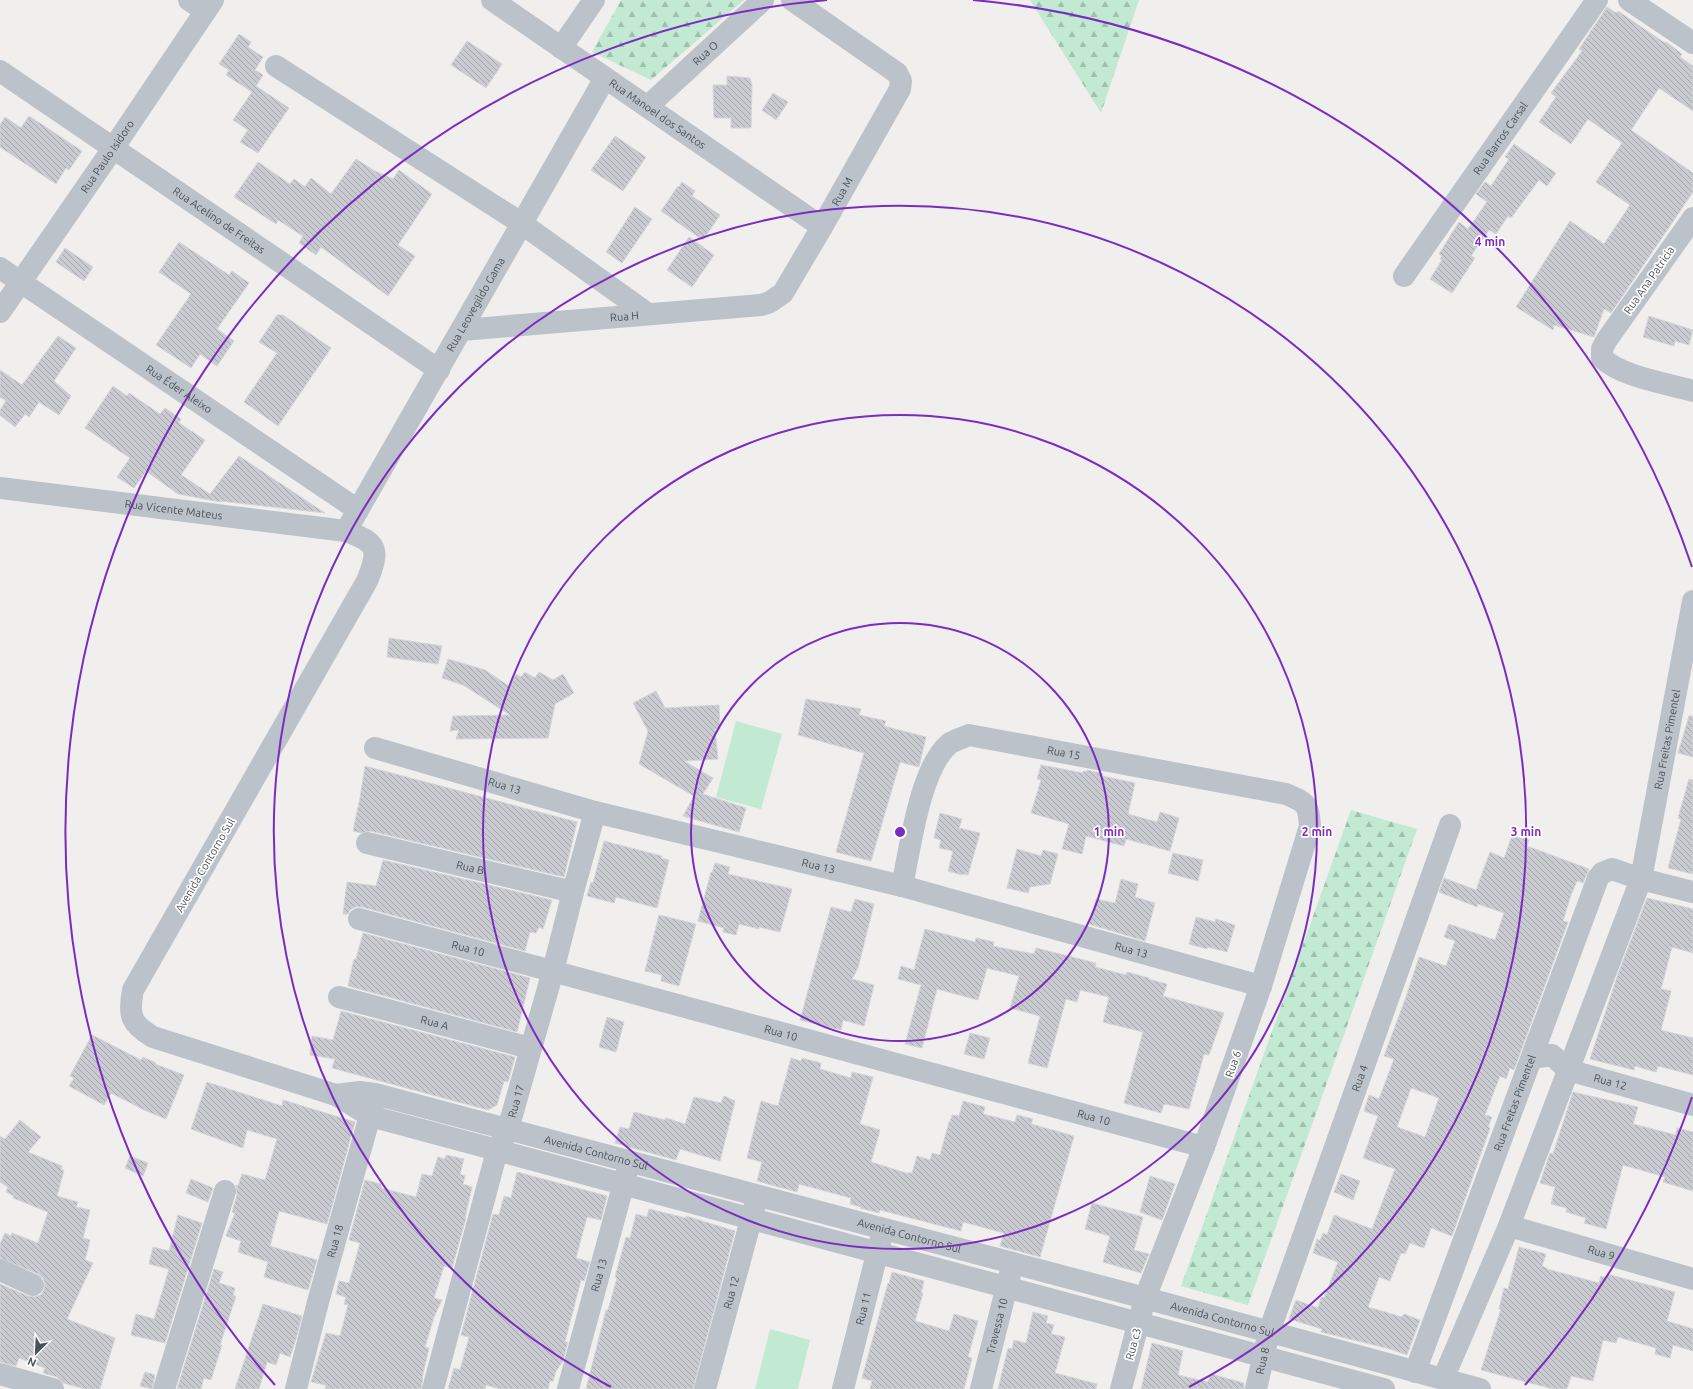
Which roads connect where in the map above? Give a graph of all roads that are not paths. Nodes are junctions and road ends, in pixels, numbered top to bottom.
1 (492, 0) edge
2 (594, 0) edge
3 (763, 0) edge
4 (792, 0) edge
5 (1597, 0) edge
6 (1629, 0) edge
7 (202, 4) edge
8 (1693, 43) edge
9 (562, 48) junction
10 (276, 66) dead end
11 (0, 71) edge
12 (605, 78) junction
13 (648, 106) junction
14 (114, 147) junction
15 (1693, 218) edge
16 (521, 223) junction
17 (822, 227) junction
18 (0, 268) edge
19 (1404, 276) dead end
20 (20, 282) junction
21 (783, 293) joint
22 (0, 312) edge
23 (648, 314) junction
24 (462, 330) junction
25 (439, 370) junction
26 (1693, 391) edge
27 (0, 488) edge
28 (358, 510) junction
29 (346, 531) junction
30 (1693, 601) edge
31 (375, 748) dead end
32 (595, 812) junction
33 (1450, 825) dead end
34 (1310, 826) joint
35 (367, 843) dead end
36 (1640, 879) junction
37 (902, 886) junction
38 (572, 892) junction
39 (1693, 892) edge
40 (359, 919) dead end
41 (553, 972) junction
42 (1260, 986) junction
43 (339, 997) dead end
44 (530, 1048) junction
45 (1532, 1058) junction
46 (1568, 1070) junction
47 (375, 1094) junction
48 (336, 1095) junction
49 (1693, 1105) edge
50 (370, 1116) junction
51 (508, 1129) junction
52 (1204, 1147) junction
53 (497, 1151) junction
54 (630, 1162) junction
55 (624, 1184) junction
56 (225, 1191) dead end
57 (758, 1196) junction
58 (752, 1218) junction
59 (1508, 1226) junction
60 (884, 1229) junction
61 (878, 1252) junction
62 (1013, 1264) junction
63 (0, 1270) edge
64 (1693, 1279) edge
65 (33, 1285) dead end
66 (1007, 1288) junction
67 (1145, 1298) junction
68 (1139, 1322) junction
69 (1269, 1332) junction
70 (1264, 1356) junction
71 (1407, 1370) junction
72 (0, 1374) edge
73 (1443, 1379) junction
74 (53, 1389) edge
75 (164, 1389) edge
76 (296, 1389) edge
77 (433, 1389) edge
78 (568, 1389) edge
79 (705, 1389) edge
80 (843, 1389) edge
81 (981, 1389) edge
82 (1121, 1389) edge
83 (1256, 1389) edge
84 (1384, 1389) edge
85 (1392, 1389) edge
86 (1480, 1389) edge

1 - 9 street, Rua Manoel dos Santos
2 - 9 street
3 - 13 street, Rua O
4 - 17 street, Rua M
5 - 19 street, Rua Barros Carsal
6 - 8 street
7 - 14 street, Rua Paulo Isidoro
9 - 12 street, Rua Manoel dos Santos
10 - 16 street
11 - 14 street, Rua Acelino de Freitas
12 - 13 street, Rua Manoel dos Santos
12 - 16 street, Rua Leovegildo Gama
13 - 17 street, Rua Manoel dos Santos
14 - 20 street, Rua Paulo Isidoro
14 - 25 street, Rua Acelino de Freitas
15 - 26 street, Rua Ana Patricia
16 - 23 street
16 - 24 street, Rua Leovegildo Gama
17 - 21 street, Rua M
18 - 20 street, Rua Éder Aleixo
20 - 22 street, Rua Paulo Isidoro
20 - 28 street, Rua Éder Aleixo
21 - 23 street, Rua H
23 - 24 street, Rua H
24 - 25 street, Rua Leovegildo Gama
25 - 28 street, Rua Leovegildo Gama
27 - 29 street, Rua Vicente Mateus
28 - 29 street, Rua Leovegildo Gama
29 - 48 street, Avenida Contorno Sul
30 - 36 street, Rua Freitas Pimentel
31 - 32 street, Rua 13
32 - 37 street, Rua 13
32 - 38 street, Rua 17
33 - 69 street, Rua 4
34 - 37 street, Rua 15
34 - 42 street, Rua 6
35 - 38 street, Rua B
36 - 39 street
36 - 45 street, Rua Freitas Pimentel
36 - 46 street, Rua Freitas Pimentel
37 - 42 street, Rua 13
38 - 41 street, Rua 17
40 - 41 street, Rua 10
41 - 44 street, Rua 17
41 - 52 street, Rua 10
42 - 52 street, Rua 6
43 - 44 street, Rua A
44 - 51 street, Rua 17
45 - 46 street, Rua 12
45 - 71 street, Rua Freitas Pimentel
46 - 49 street, Rua 12
46 - 59 street, Rua Freitas Pimentel
47 - 48 street, Avenida Contorno Sul
47 - 50 street, Rua 18
47 - 51 street, Avenida Contorno Sul
48 - 50 street, Avenida Contorno Sul
50 - 53 street, Avenida Contorno Sul
50 - 76 street, Rua 18
51 - 53 street, Rua 17
51 - 54 street, Avenida Contorno Sul
52 - 67 street, Rua 6
53 - 55 street, Avenida Contorno Sul
53 - 77 street, Rua 17
54 - 55 street, Rua 13
54 - 57 street, Avenida Contorno Sul
55 - 58 street, Avenida Contorno Sul
55 - 78 street, Rua 13
56 - 75 street
57 - 58 street, Rua 12
57 - 60 street, Avenida Contorno Sul
58 - 61 street, Avenida Contorno Sul
58 - 79 street, Rua 12
59 - 64 street, Rua 9
59 - 73 street, Rua Freitas Pimentel
60 - 61 street, Rua 11
60 - 62 street, Avenida Contorno Sul
61 - 66 street, Avenida Contorno Sul
61 - 80 street, Rua 11
62 - 66 street, Travessa 10
62 - 67 street, Avenida Contorno Sul
63 - 65 street
66 - 68 street, Avenida Contorno Sul
66 - 81 street, Travessa 10
67 - 68 street, Rua c3
67 - 69 street, Avenida Contorno Sul
68 - 70 street, Avenida Contorno Sul
68 - 82 street, Rua c3
69 - 70 street, Rua 8
69 - 71 street, Avenida Contorno Sul
70 - 83 street, Rua 8
70 - 84 street, Avenida Contorno Sul
71 - 73 street, Avenida Contorno Sul
71 - 85 street, Rua Freitas Pimentel
72 - 74 street
73 - 86 street, Avenida Contorno Sul

